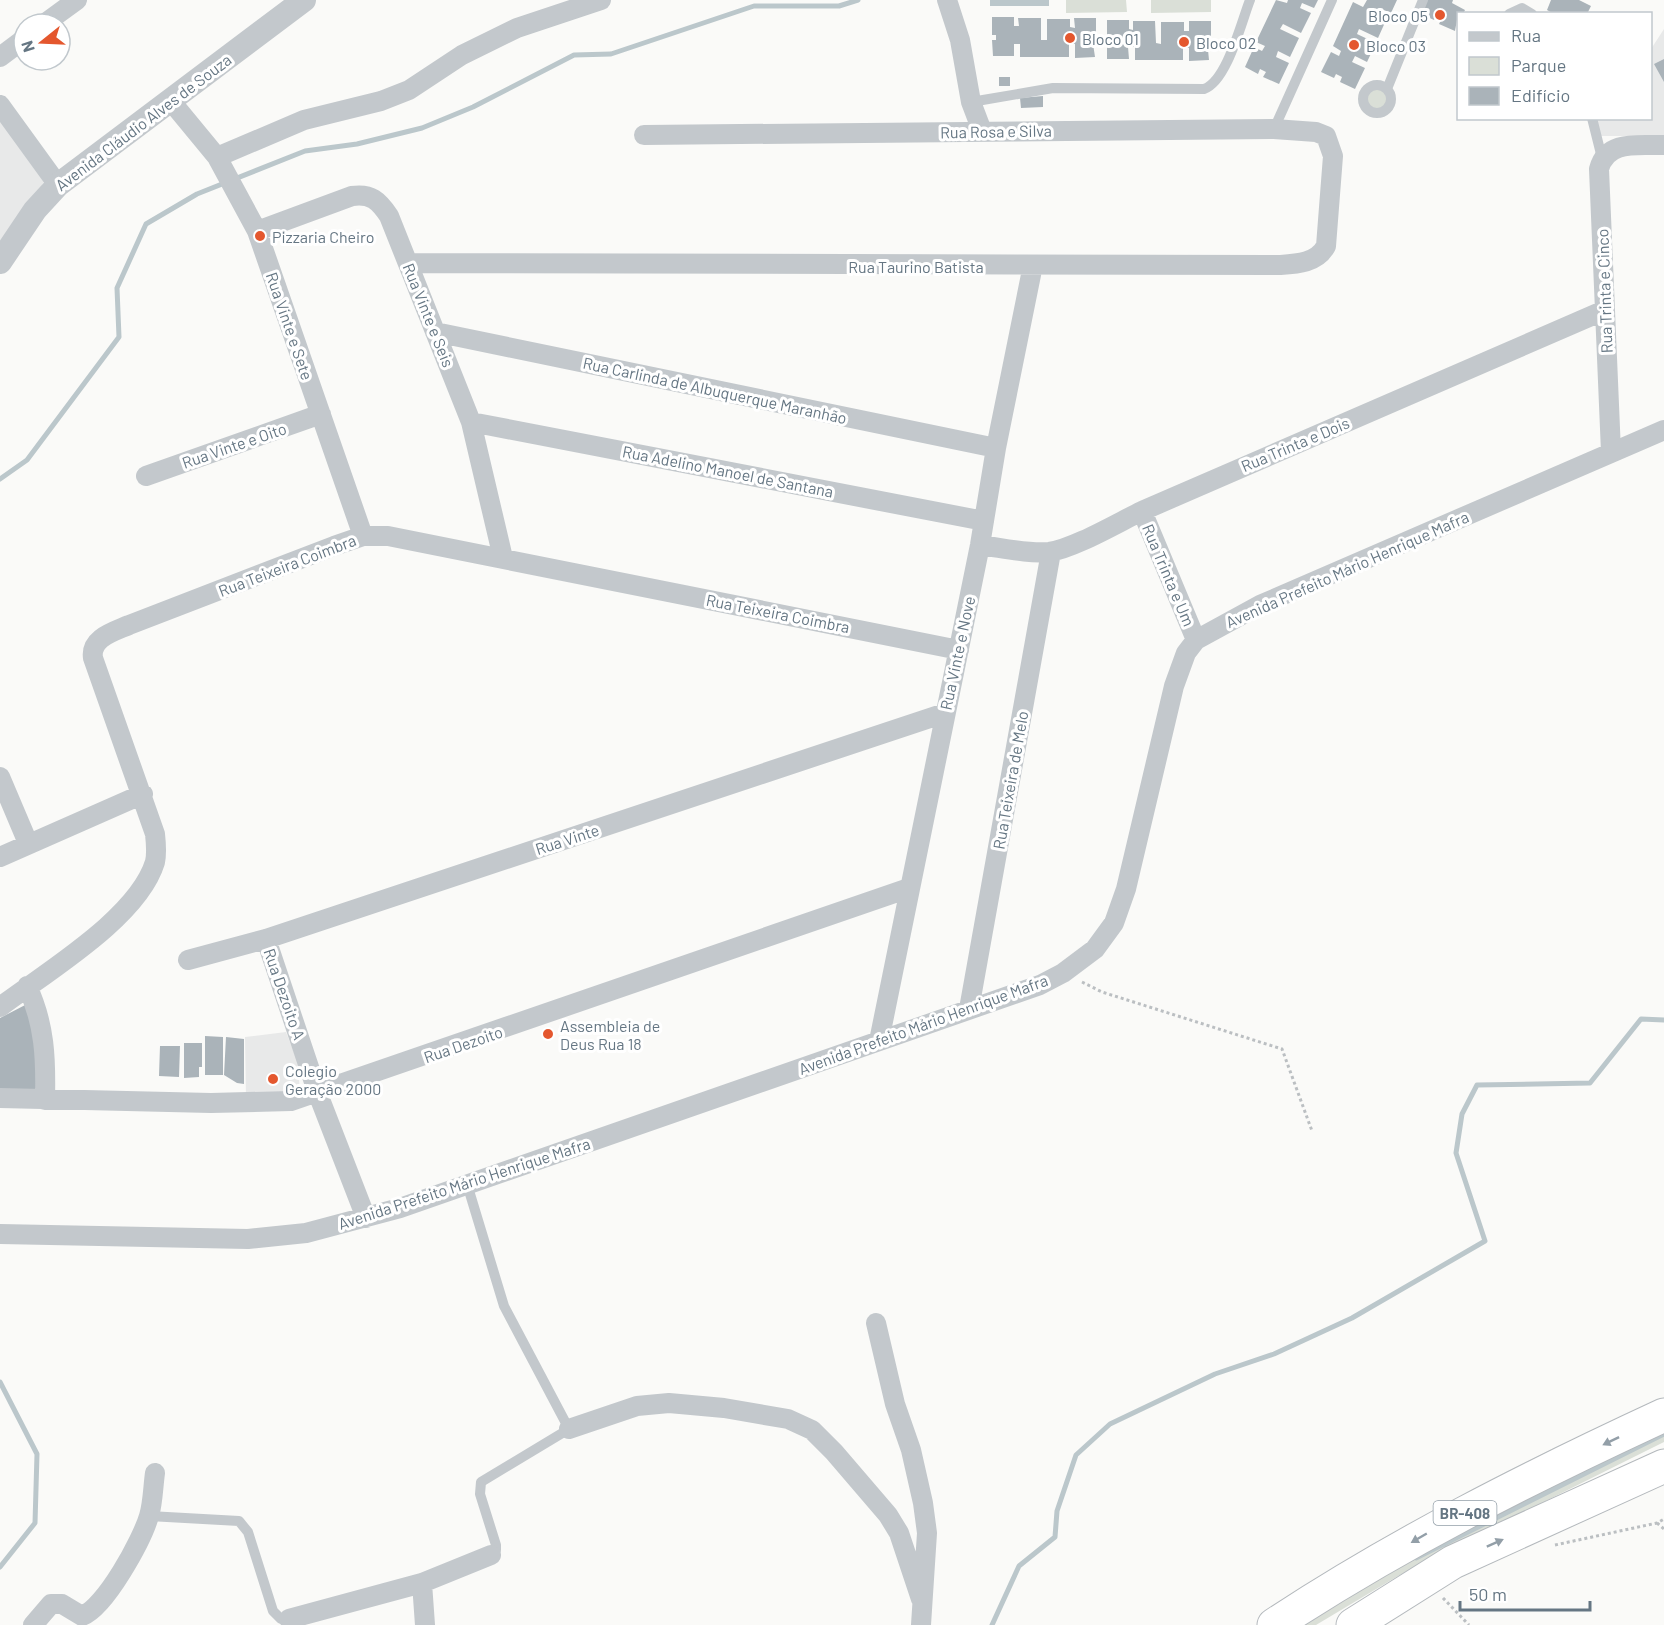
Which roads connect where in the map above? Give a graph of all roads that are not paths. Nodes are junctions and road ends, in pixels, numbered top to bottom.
1 (77, 0) edge
2 (304, 0) edge
3 (601, 0) edge
4 (947, 0) edge
5 (1250, 0) edge
6 (1332, 0) edge
7 (1423, 0) edge
8 (1530, 8) edge
9 (60, 12) edge
10 (1512, 12) edge
11 (1387, 89) dead end
12 (170, 100) junction
13 (971, 102) junction
14 (0, 105) edge
15 (1592, 120) edge
16 (1274, 129) junction
17 (982, 131) junction
18 (644, 135) dead end
19 (1664, 145) edge
20 (1333, 156) joint
21 (1602, 158) junction
22 (222, 164) junction
23 (58, 185) junction
24 (257, 231) junction
25 (0, 262) edge
26 (408, 263) junction
27 (1033, 265) junction
28 (1605, 310) junction
29 (435, 332) junction
30 (321, 414) junction
31 (471, 422) junction
32 (1664, 430) edge
33 (996, 448) junction
34 (1611, 452) junction
35 (146, 476) dead end
36 (1142, 511) junction
37 (984, 521) junction
38 (363, 536) junction
39 (980, 545) junction
40 (1051, 552) junction
41 (502, 558) junction
42 (1197, 640) junction
43 (959, 650) junction
44 (945, 713) junction
45 (0, 777) edge
46 (143, 794) junction
47 (28, 843) junction
48 (0, 857) edge
49 (909, 888) junction
50 (266, 939) junction
51 (188, 960) dead end
52 (27, 986) junction
53 (0, 1006) edge
54 (969, 1009) junction
55 (879, 1041) junction
56 (318, 1094) junction
57 (0, 1098) edge
58 (45, 1101) junction
59 (467, 1184) junction
60 (366, 1218) junction
61 (0, 1234) edge
62 (876, 1323) dead end
63 (1664, 1415) edge
64 (569, 1429) junction
65 (1664, 1467) edge
66 (155, 1473) dead end
67 (149, 1516) junction
68 (491, 1555) joint
69 (422, 1582) junction
70 (921, 1599) junction
71 (289, 1619) joint
72 (33, 1625) edge
73 (424, 1625) edge
74 (921, 1625) edge
75 (1274, 1625) edge
76 (1353, 1625) edge

1 - 9 street
2 - 12 street, Avenida Cláudio Alves de Souza
3 - 22 street
4 - 13 street
5 - 13 lane
6 - 16 lane
7 - 11 lane
8 - 10 lane
12 - 22 street, Rua Vinte e Sete
12 - 23 street, Avenida Cláudio Alves de Souza
13 - 17 street
14 - 23 street
15 - 21 lane
16 - 17 street, Rua Rosa e Silva
16 - 20 street, Rua Rosa e Silva
17 - 18 street, Rua Rosa e Silva
19 - 21 street
20 - 27 street, Rua Taurino Batista
21 - 28 street, Rua Trinta e Cinco
22 - 24 street, Rua Vinte e Sete
23 - 25 street, Avenida Cláudio Alves de Souza
24 - 26 street, Rua Vinte e Seis
24 - 30 street, Rua Vinte e Sete
26 - 27 street, Rua Taurino Batista
26 - 29 street, Rua Vinte e Seis
27 - 33 street, Rua Vinte e Nove
28 - 34 street, Rua Trinta e Cinco
28 - 36 street, Rua Trinta e Dois
29 - 31 street, Rua Vinte e Seis
29 - 33 street, Rua Carlinda de Albuquerque Maranhão
30 - 35 street, Rua Vinte e Oito
30 - 38 street, Rua Vinte e Sete
31 - 37 street, Rua Adelino Manoel de Santana
31 - 41 street, Rua Vinte e Seis
32 - 34 street, Avenida Prefeito Mário Henrique Mafra
33 - 37 street, Rua Vinte e Nove
34 - 42 street, Avenida Prefeito Mário Henrique Mafra
36 - 40 street, Rua Trinta e Dois
36 - 42 street, Rua Trinta e Um
37 - 39 street, Rua Vinte e Nove
38 - 41 street, Rua Teixeira Coimbra
38 - 46 street, Rua Teixeira Coimbra
39 - 40 street, Rua Trinta e Dois
39 - 43 street, Rua Vinte e Nove
40 - 54 street, Rua Teixeira de Melo
41 - 43 street, Rua Teixeira Coimbra
42 - 54 street, Avenida Prefeito Mário Henrique Mafra
43 - 44 street, Rua Vinte e Nove
44 - 49 street, Rua Vinte e Nove
44 - 50 street, Rua Vinte
45 - 47 street
46 - 47 street
46 - 52 street, Rua Teixeira Coimbra
47 - 48 street
49 - 55 street, Rua Vinte e Nove
49 - 56 street, Rua Dezoito
50 - 51 street, Rua Vinte
50 - 56 street, Rua Dezoito A
52 - 53 street, Rua Teixeira Coimbra
52 - 58 street
54 - 55 street, Avenida Prefeito Mário Henrique Mafra
55 - 59 street, Avenida Prefeito Mário Henrique Mafra
56 - 58 street, Rua Dezoito
56 - 60 street, Rua Dezoito A
57 - 58 street, Rua Dezoito
59 - 60 street, Avenida Prefeito Mário Henrique Mafra
59 - 64 lane
60 - 61 street, Avenida Prefeito Mário Henrique Mafra
62 - 70 street
63 -> 75 highway, BR-408
64 - 68 lane
64 - 70 street
76 -> 65 highway, BR-408
66 - 67 street
67 - 71 lane
67 - 72 street
68 - 69 street
69 - 71 street
69 - 73 street
70 - 74 street

